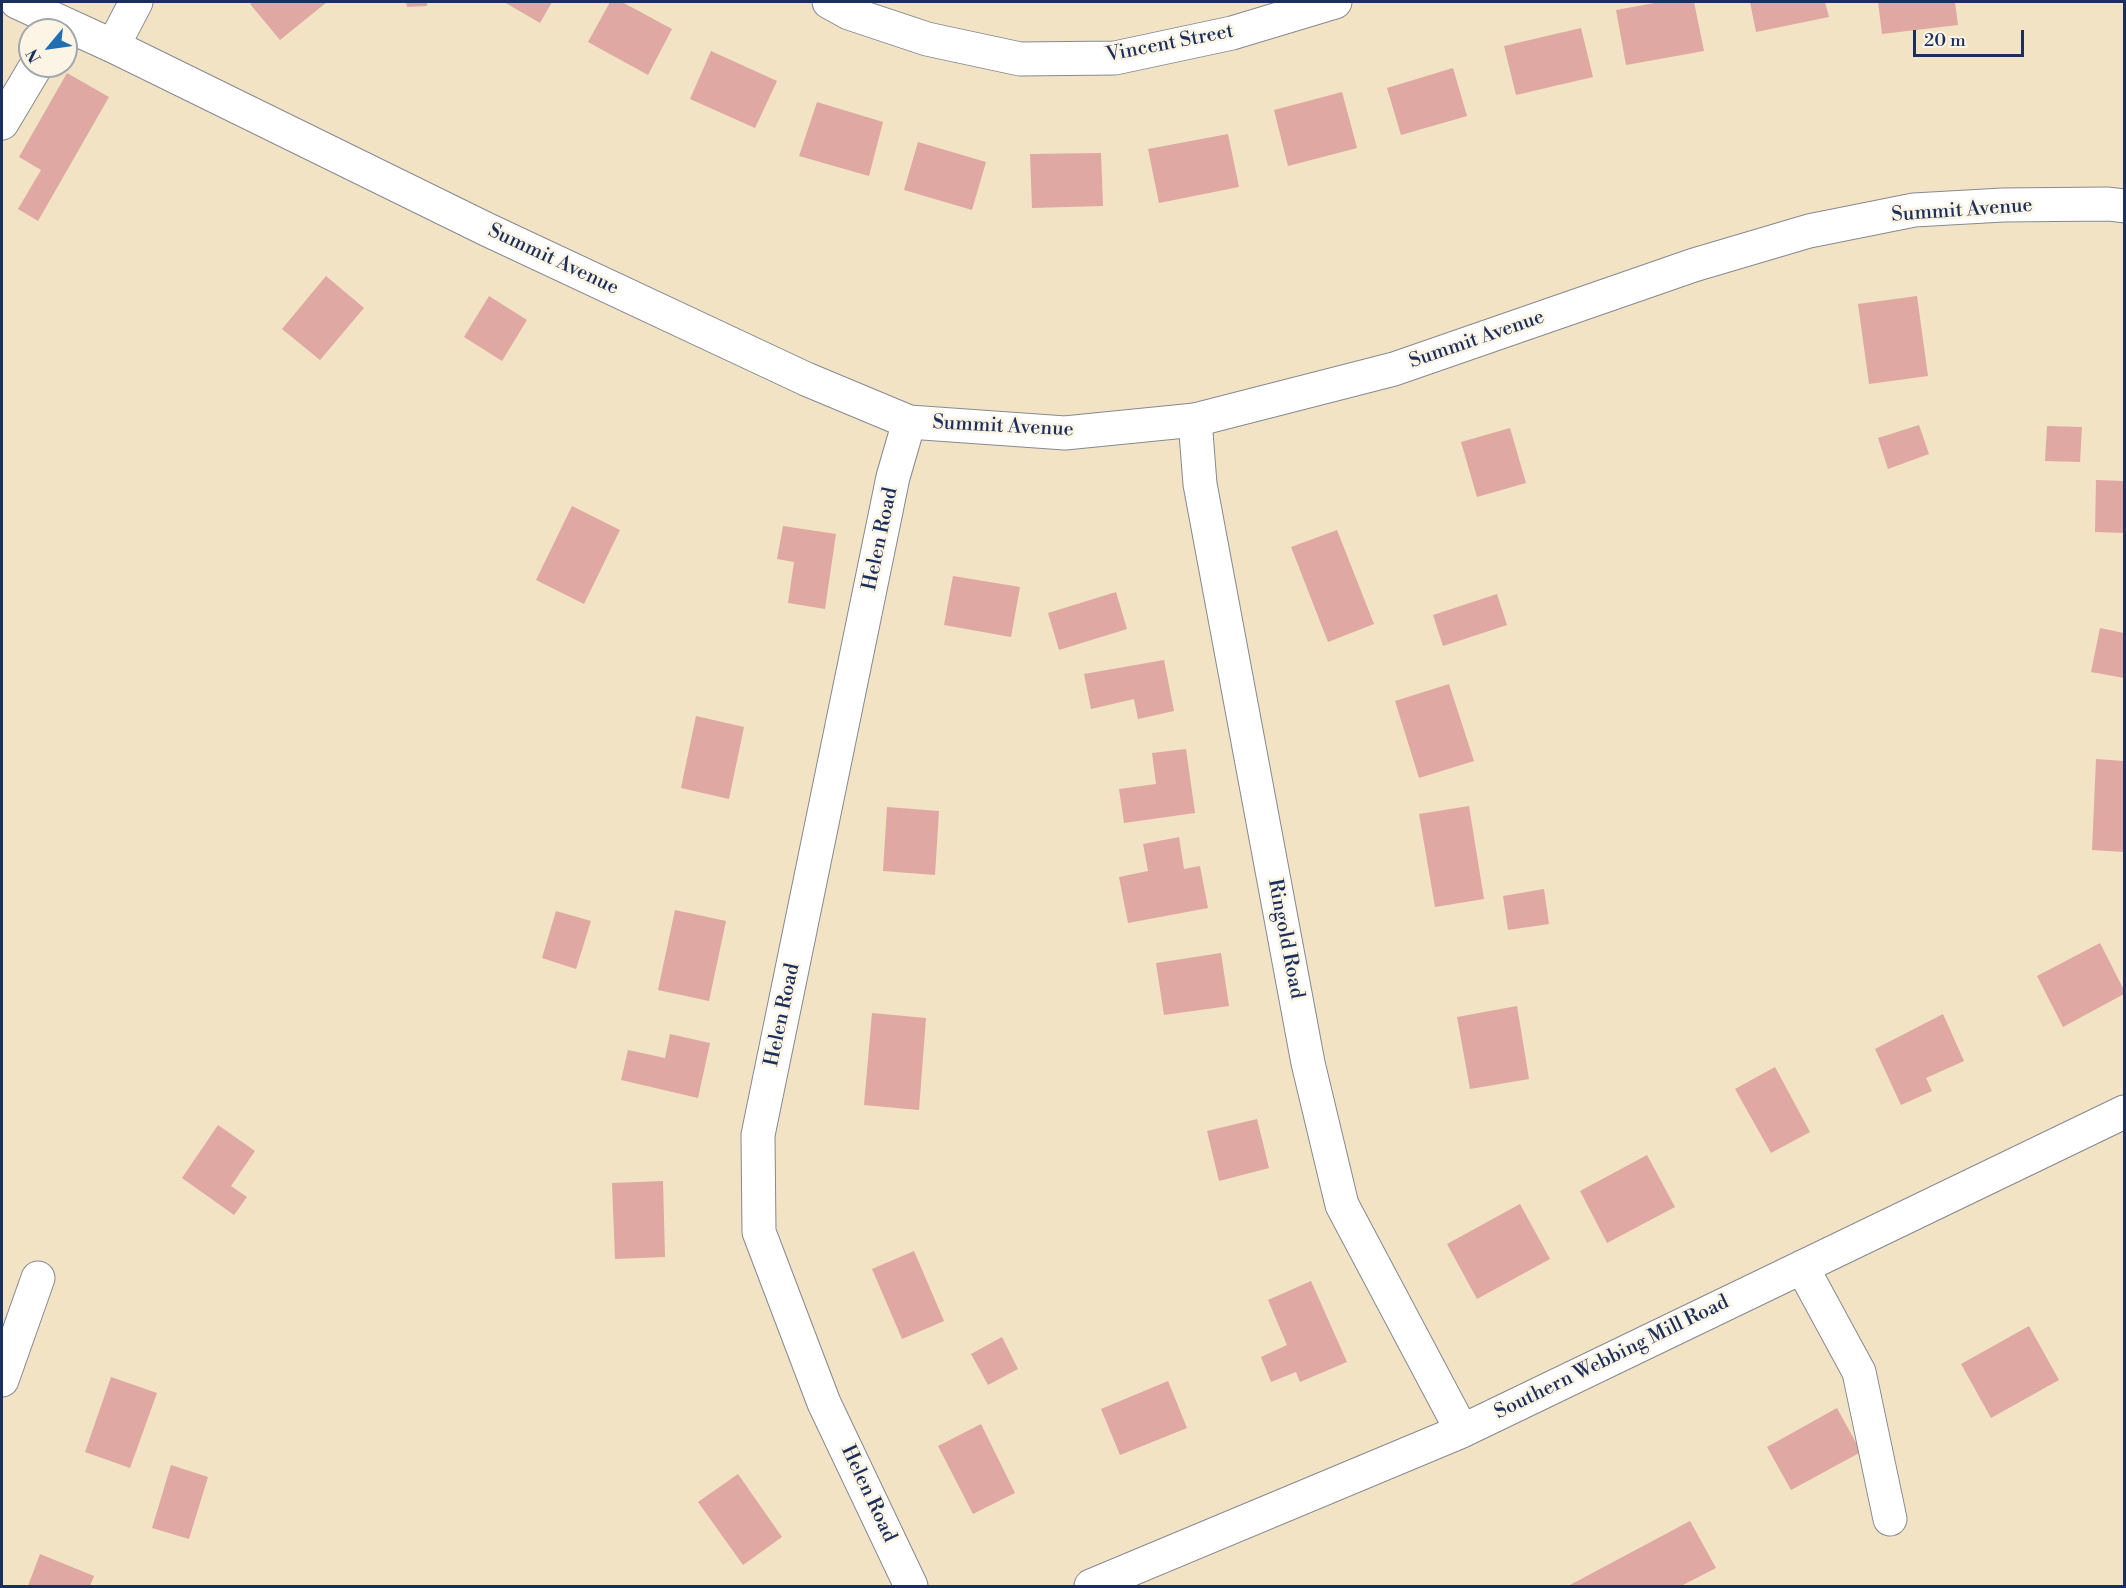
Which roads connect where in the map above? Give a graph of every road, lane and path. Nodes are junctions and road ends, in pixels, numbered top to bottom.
1 (17, 2) edge
2 (136, 2) edge
3 (829, 2) edge
4 (1335, 2) edge
5 (45, 18) edge
6 (78, 33) edge
7 (113, 46) junction
8 (29, 78) edge
9 (2, 123) edge
10 (2124, 206) edge
11 (1195, 420) junction
12 (909, 422) junction
13 (2124, 1112) edge
14 (1802, 1267) junction
15 (38, 1278) dead end
16 (2, 1380) edge
17 (1462, 1431) junction
18 (1890, 1519) dead end
19 (911, 1587) edge
20 (1091, 1587) edge

1 - 5 street, Summit Avenue
2 - 7 street
3 - 4 street, Vincent Street
6 - 7 street, Summit Avenue
7 - 12 street, Summit Avenue
8 - 9 street
10 - 11 street, Summit Avenue
11 - 12 street, Summit Avenue
11 - 17 street, Ringold Road
12 - 19 street, Helen Road
13 - 14 street, Southern Webbing Mill Road
14 - 17 street, Southern Webbing Mill Road
14 - 18 street
15 - 16 street
17 - 20 street, Southern Webbing Mill Road

